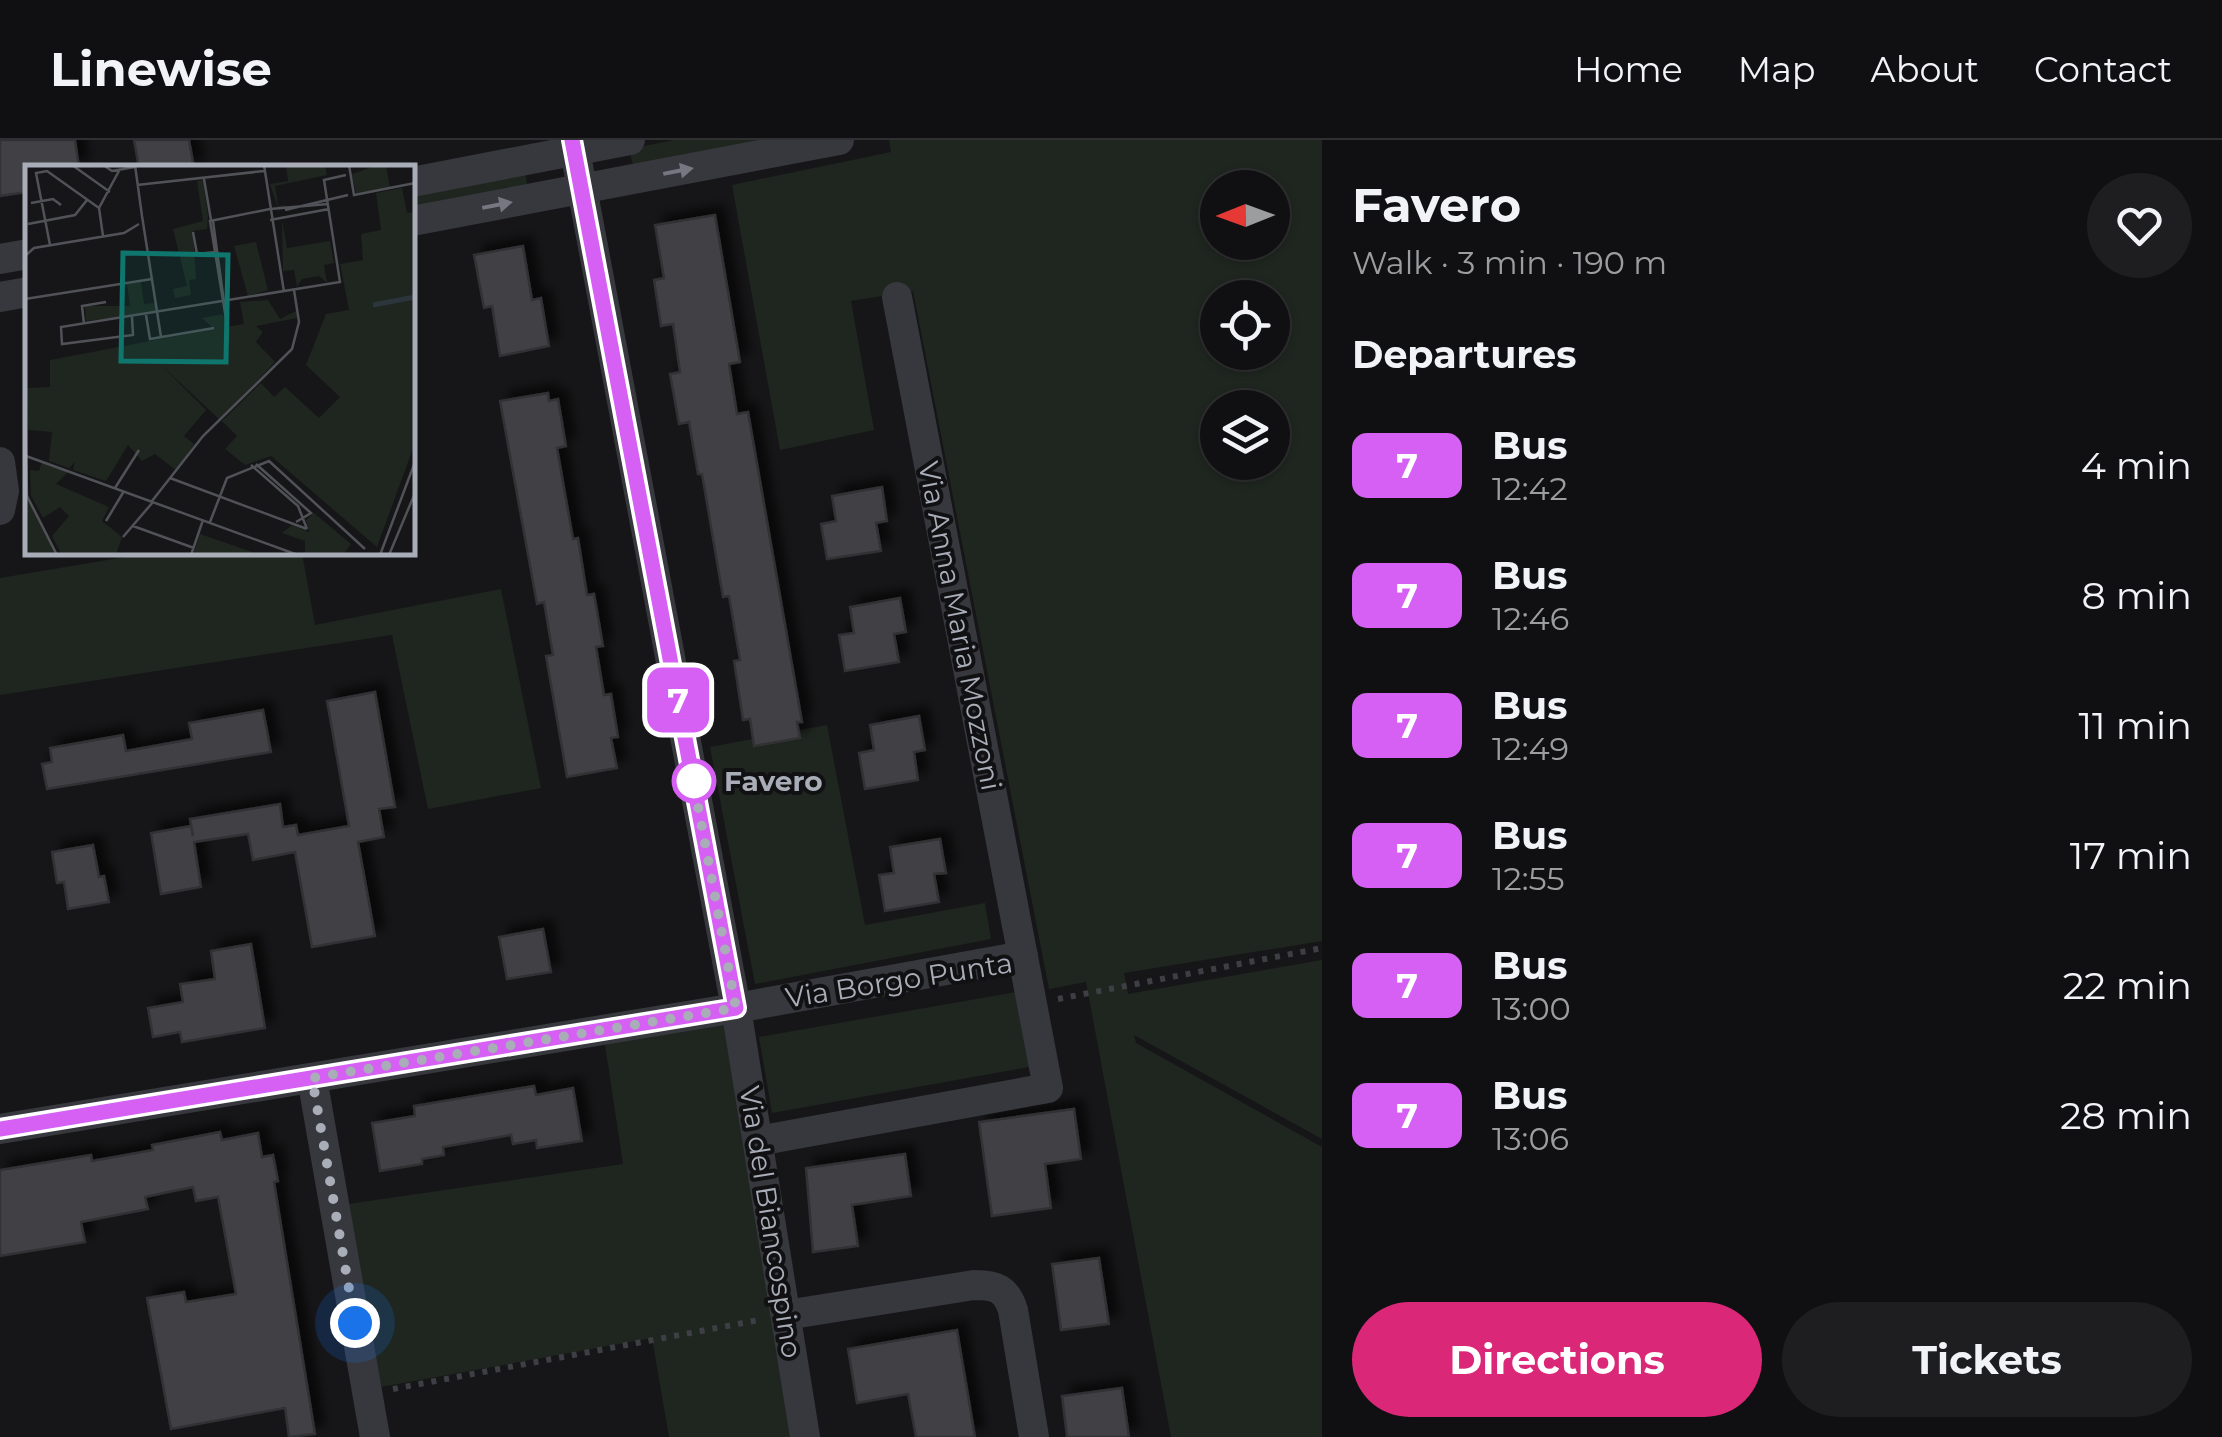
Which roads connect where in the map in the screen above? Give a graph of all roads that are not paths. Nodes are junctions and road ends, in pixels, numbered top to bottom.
1 (630, 140) edge
2 (840, 140) edge
3 (574, 146) edge
4 (415, 181) edge
5 (582, 190) junction
6 (415, 220) edge
7 (25, 255) edge
8 (0, 259) edge
9 (25, 293) edge
10 (0, 297) edge
11 (897, 297) dead end
12 (0, 462) edge
13 (0, 510) edge
14 (1023, 956) junction
15 (736, 1008) junction
16 (312, 1078) junction
17 (0, 1129) edge
18 (758, 1140) junction
19 (786, 1315) junction
20 (375, 1437) edge
21 (805, 1437) edge
22 (1034, 1437) edge

1 - 3 street
5 -> 2 street
3 - 4 street
3 - 5 street, Via del Biancospino
6 -> 5 street
5 - 15 street, Via del Biancospino
7 - 8 street
9 - 10 street
11 - 14 street, Via Anna Maria Mozzoni
12 - 13 street
14 - 15 street, Via Borgo Punta
14 - 18 street, Via Borgo Punta
15 - 16 street, Via Borgo Punta
15 - 18 street, Via del Biancospino
16 - 17 street, Via Borgo Punta
16 - 20 street
18 - 19 street, Via del Biancospino
19 - 21 street, Via del Biancospino
19 - 22 street

